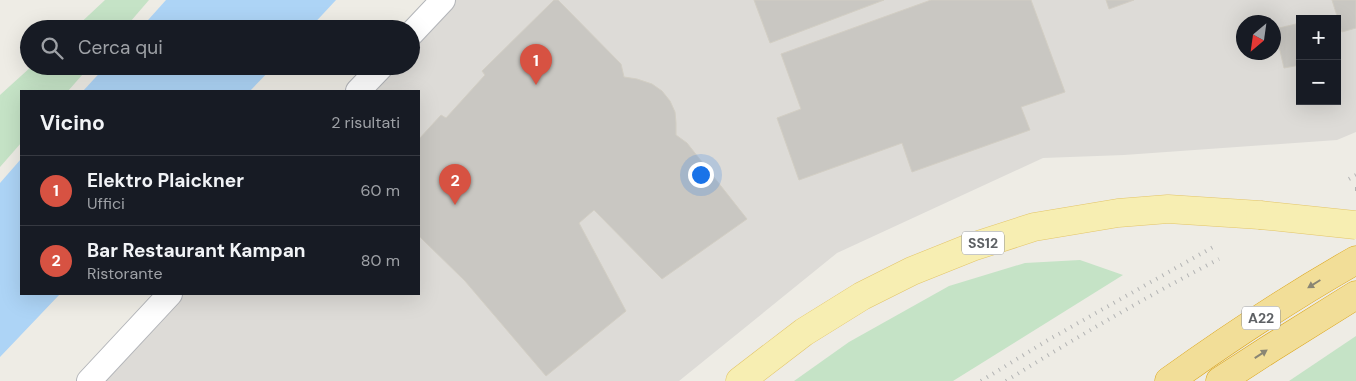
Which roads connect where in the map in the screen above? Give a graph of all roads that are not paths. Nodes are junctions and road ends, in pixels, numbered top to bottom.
1 (443, 0) edge
2 (420, 24) edge
3 (373, 75) edge
4 (359, 90) edge
5 (1356, 225) edge
6 (1356, 260) edge
7 (169, 295) edge
8 (1356, 295) edge
9 (90, 381) edge
10 (740, 381) edge
11 (1169, 381) edge
12 (1220, 381) edge

1 - 2 street
3 - 4 street
5 - 10 main road, SS12, bridge
6 -> 11 highway, A22
7 - 9 street
12 -> 8 highway, A22

